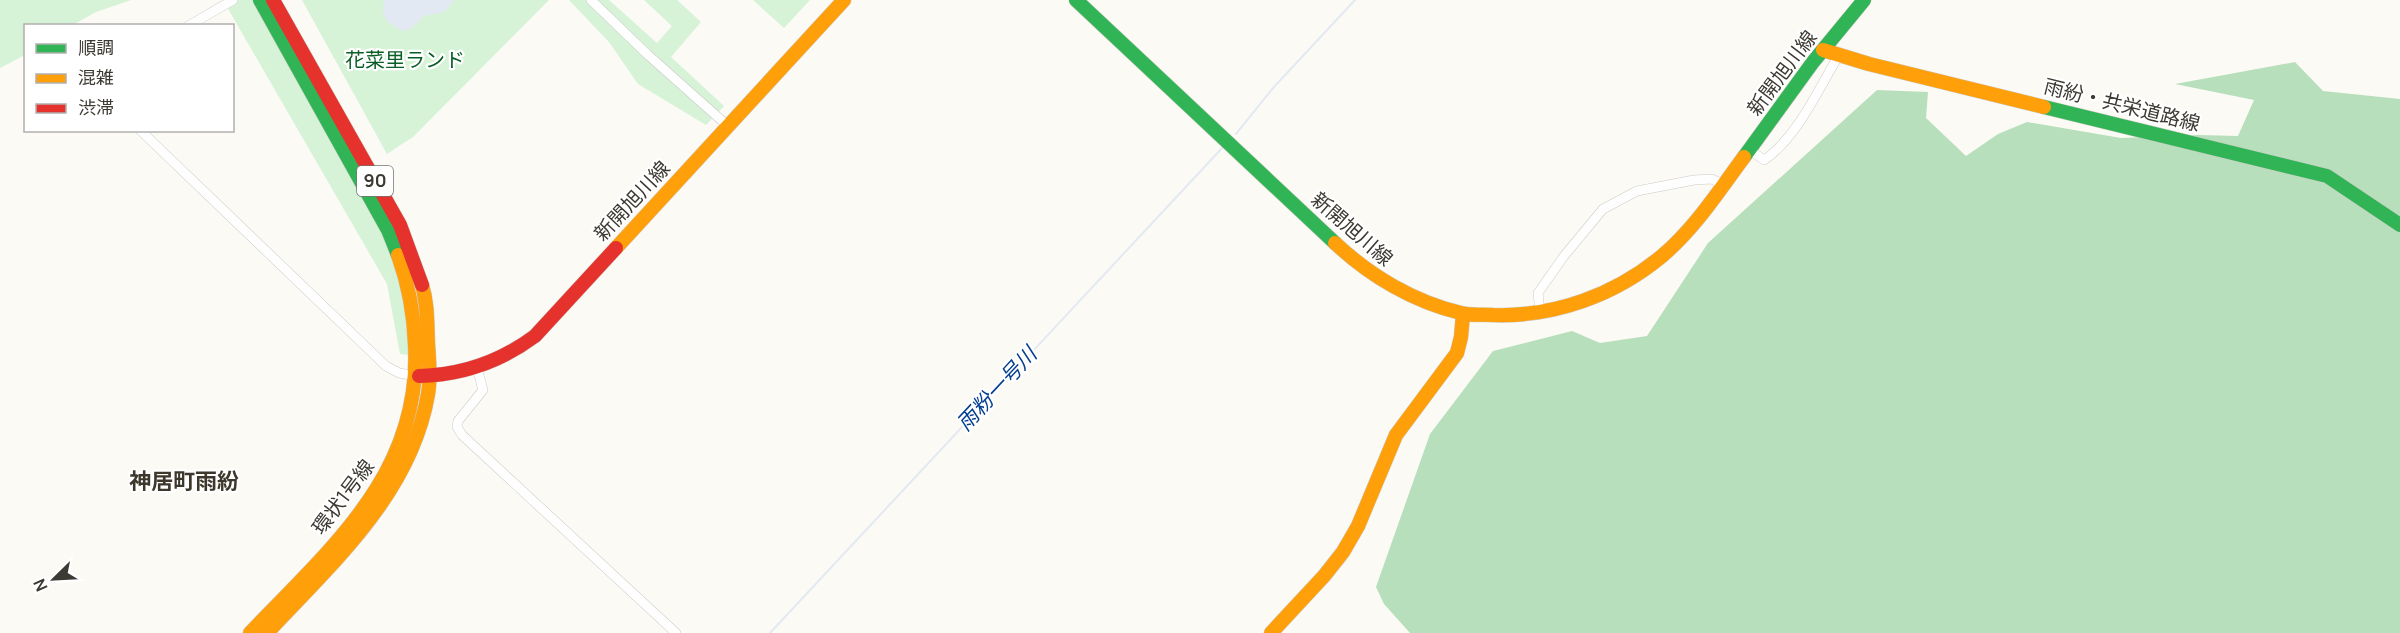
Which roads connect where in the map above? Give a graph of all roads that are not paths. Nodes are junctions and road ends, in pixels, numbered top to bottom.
1 (233, 0) edge
2 (260, 0) edge
3 (273, 0) edge
4 (591, 0) edge
5 (844, 0) edge
6 (1076, 0) edge
7 (1864, 0) edge
8 (191, 24) edge
9 (1823, 50) junction
10 (1839, 55) junction
11 (729, 127) junction
12 (142, 132) edge
13 (1750, 150) junction
14 (1724, 185) junction
15 (2400, 225) edge
16 (1540, 313) junction
17 (1463, 314) junction
18 (477, 368) junction
19 (423, 377) junction
20 (250, 633) edge
21 (267, 633) edge
22 (676, 633) edge
23 (1271, 633) edge

1 - 8 street
2 - 19 main road, 環状1号線 / 90
3 - 19 main road, 環状1号線 / 90
4 - 11 street
5 - 11 main road, 新開旭川線
6 - 17 main road, 新開旭川線
7 - 9 main road, 新開旭川線
9 - 10 main road, 雨紛・共栄道路線
9 - 13 main road, 新開旭川線
10 - 13 street
10 - 15 main road, 雨紛・共栄道路線
11 - 18 main road, 新開旭川線
12 - 19 street
13 - 14 main road, 新開旭川線
14 - 16 main road, 新開旭川線
14 - 16 street
16 - 17 main road, 新開旭川線
17 - 23 main road
18 - 19 main road, 新開旭川線
18 - 22 street
19 - 20 main road, 環状1号線 / 90
19 - 21 main road, 環状1号線 / 90

